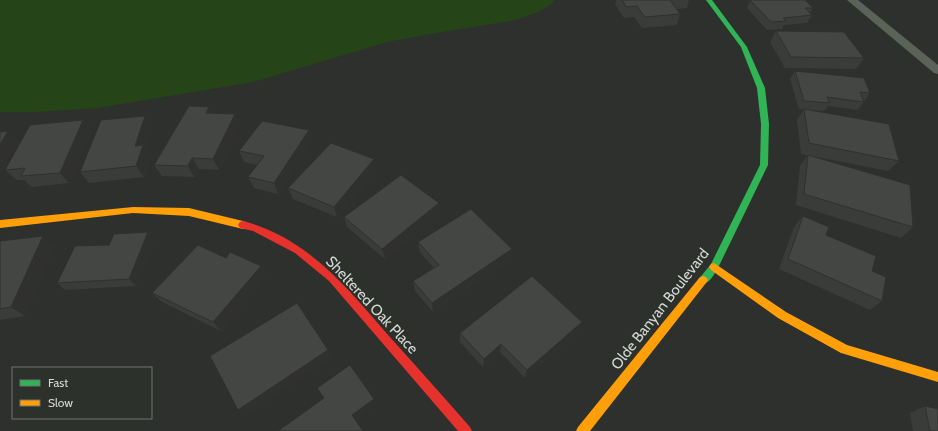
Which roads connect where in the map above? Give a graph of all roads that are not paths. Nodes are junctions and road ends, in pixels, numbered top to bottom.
1 (709, 0) edge
2 (852, 0) edge
3 (938, 71) edge
4 (0, 224) edge
5 (714, 267) junction
6 (938, 377) edge
7 (466, 431) edge
8 (582, 431) edge

1 - 5 street, Olde Banyan Boulevard
2 - 3 lane
4 - 7 street, Sheltered Oak Place
5 - 6 street
5 - 8 street, Olde Banyan Boulevard

